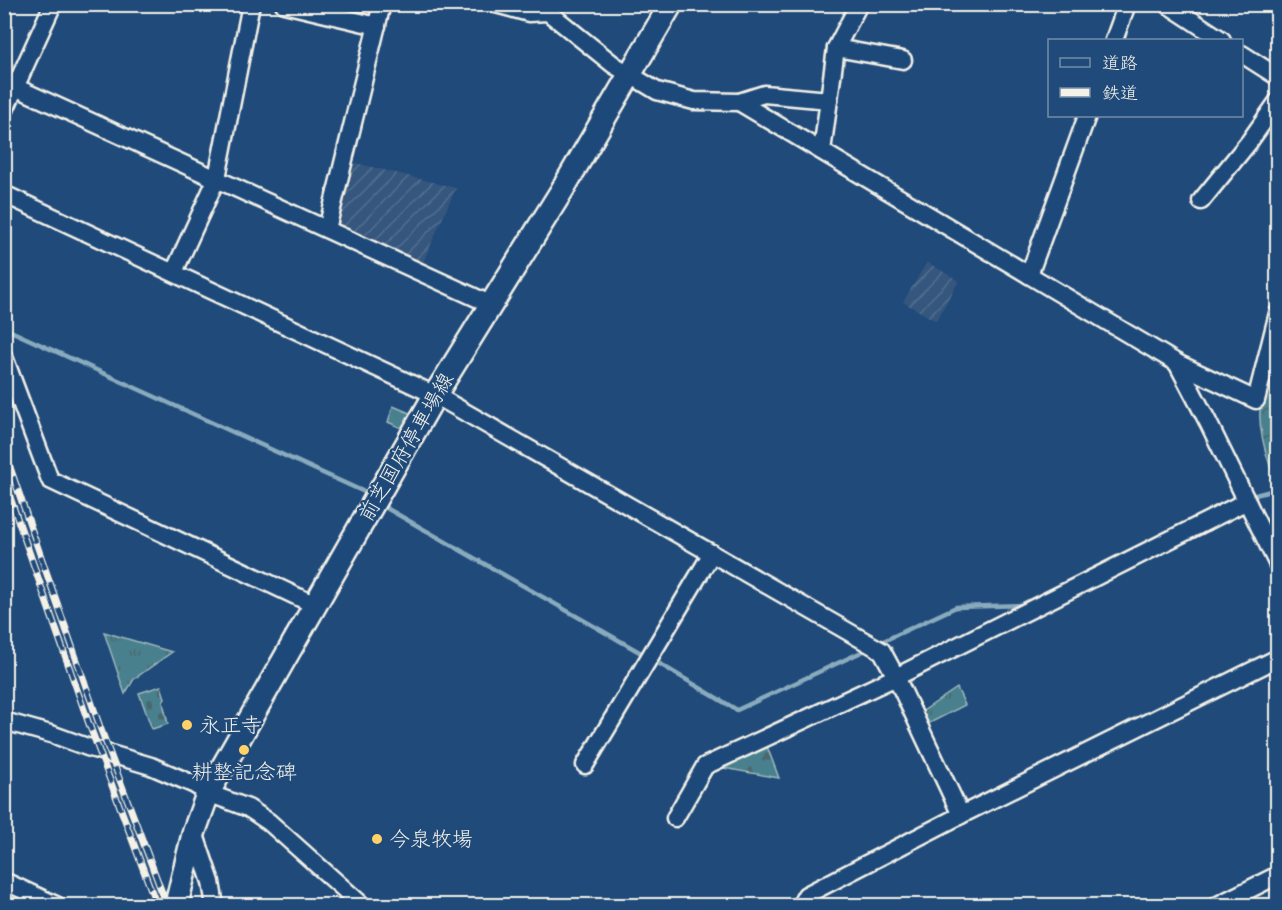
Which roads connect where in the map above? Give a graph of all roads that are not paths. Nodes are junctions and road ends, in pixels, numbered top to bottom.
1 (53, 4) edge
2 (251, 4) edge
3 (284, 4) edge
4 (382, 4) edge
5 (496, 4) edge
6 (671, 4) edge
7 (859, 4) edge
8 (1127, 4) edge
9 (1167, 4) edge
10 (549, 8) edge
11 (377, 26) junction
12 (1114, 39) edge
13 (1220, 39) edge
14 (837, 48) junction
15 (1243, 55) edge
16 (903, 60) dead end
17 (629, 76) junction
18 (1278, 77) edge
19 (10, 85) edge
20 (829, 100) junction
21 (1278, 101) edge
22 (739, 102) junction
23 (4, 112) edge
24 (1087, 117) edge
25 (822, 151) junction
26 (217, 178) junction
27 (4, 194) edge
28 (1201, 201) dead end
29 (327, 229) junction
30 (174, 272) junction
31 (1029, 275) junction
32 (492, 305) junction
33 (1278, 313) edge
34 (4, 357) edge
35 (1177, 363) junction
36 (435, 395) junction
37 (1247, 501) junction
38 (712, 553) junction
39 (1278, 565) edge
40 (315, 605) junction
41 (1278, 658) edge
42 (896, 677) junction
43 (4, 721) edge
44 (585, 765) dead end
45 (208, 793) junction
46 (961, 815) junction
47 (675, 818) dead end
48 (194, 832) junction
49 (1278, 875) edge
50 (6, 886) edge
51 (1234, 902) edge
52 (58, 906) edge
53 (176, 906) edge
54 (215, 906) edge
55 (363, 906) edge
56 (800, 906) edge
57 (1216, 906) edge

1 - 19 street
2 - 26 street
3 - 11 street
4 - 11 street
5 - 10 street
6 - 17 main road, 前芝国府停車場線
7 - 14 street
8 - 12 street
9 - 13 street
10 - 17 street
11 - 29 street
14 - 16 street
14 - 20 street
15 - 18 street
17 - 22 street
17 - 32 main road, 前芝国府停車場線
19 - 23 street
19 - 26 street
20 - 22 street
20 - 25 street
21 - 28 street
22 - 25 street
24 - 31 street
25 - 31 street
26 - 29 street
26 - 30 street
27 - 30 street
29 - 32 street
30 - 36 street
31 - 35 street
32 - 36 main road, 前芝国府停車場線
33 - 35 street
34 - 40 street
35 - 37 street
36 - 38 street
36 - 40 main road, 前芝国府停車場線
37 - 39 street
37 - 42 street
38 - 42 street
38 - 44 street
40 - 45 main road, 前芝国府停車場線
41 - 46 street
42 - 46 street
42 - 47 street
43 - 45 street
45 - 48 main road, 前芝国府停車場線
45 - 55 street
46 - 56 street
48 - 53 main road, 前芝国府停車場線
48 - 54 street
49 - 51 street
50 - 52 street
51 - 57 street

